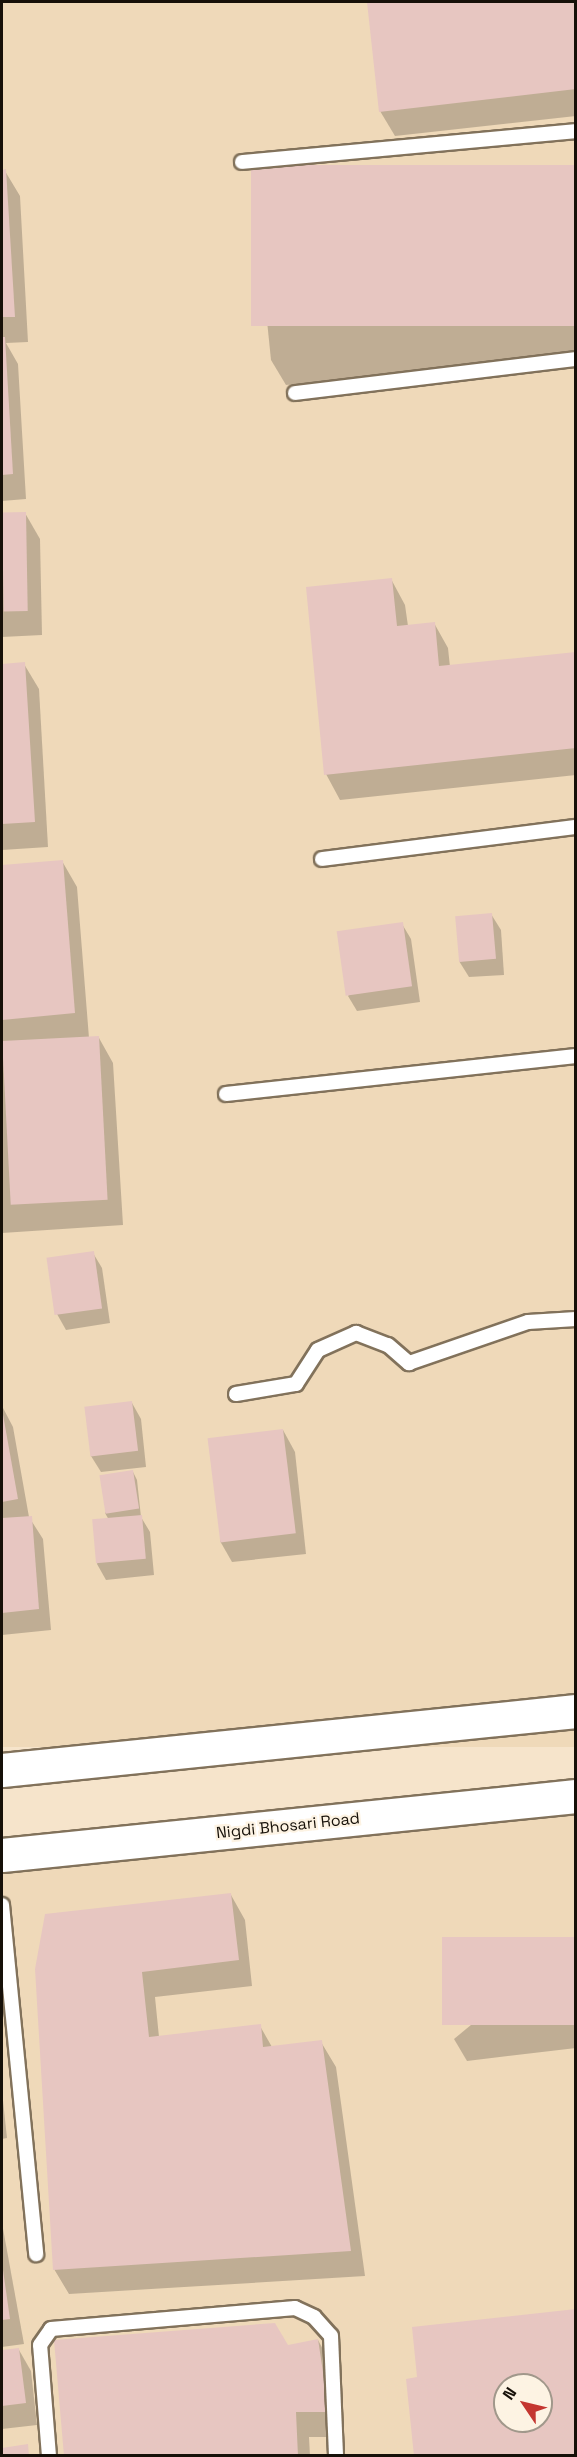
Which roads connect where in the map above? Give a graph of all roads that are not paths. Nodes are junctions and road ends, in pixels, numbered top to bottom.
1 (576, 131) edge
2 (242, 162) dead end
3 (576, 359) edge
4 (296, 393) dead end
5 (576, 827) edge
6 (322, 859) dead end
7 (576, 1056) edge
8 (226, 1094) dead end
9 (576, 1319) edge
10 (236, 1394) dead end
11 (576, 1712) edge
12 (2, 1770) edge
13 (576, 1796) edge
14 (2, 1855) edge
15 (2, 1905) edge
16 (36, 2254) dead end
17 (50, 2456) edge
18 (336, 2456) edge

1 - 2 lane
3 - 4 lane
5 - 6 lane
7 - 8 lane
9 - 10 lane
11 - 12 main road
13 - 14 main road, Nigdi Bhosari Road
15 - 16 lane
17 - 18 lane

